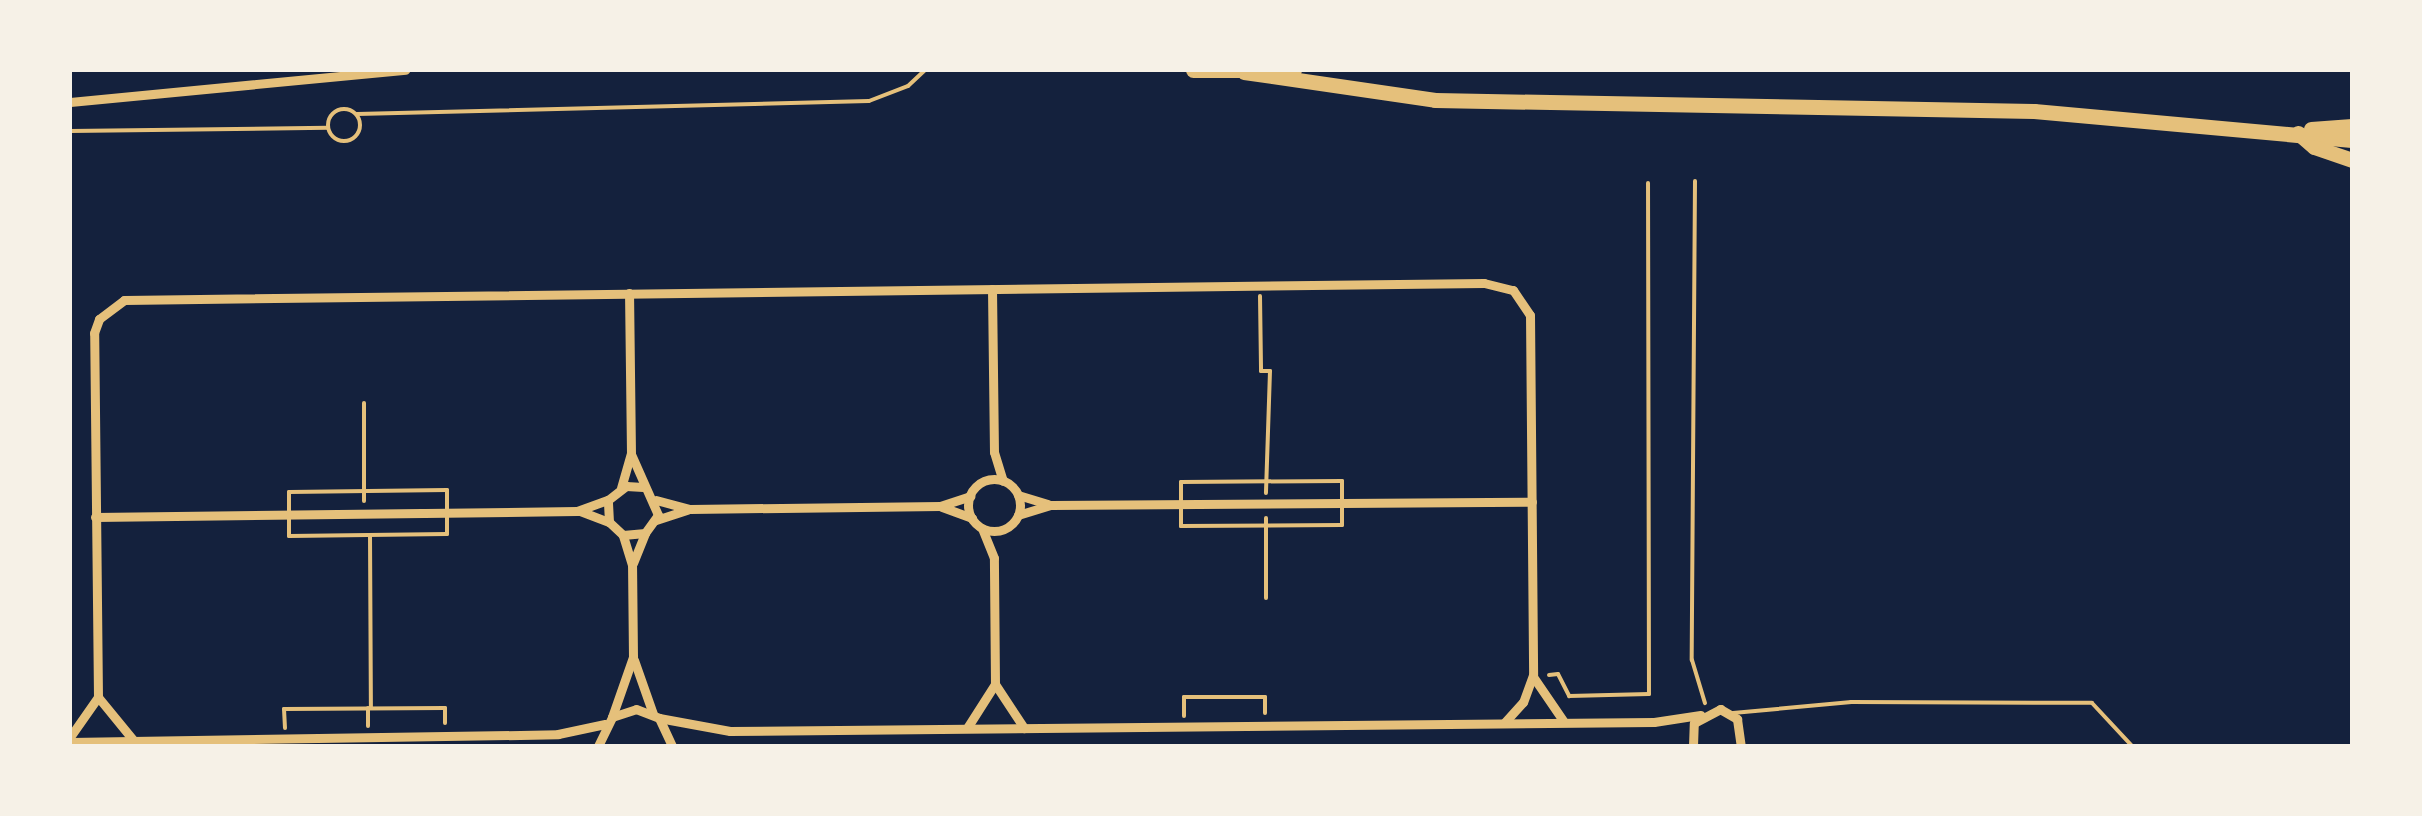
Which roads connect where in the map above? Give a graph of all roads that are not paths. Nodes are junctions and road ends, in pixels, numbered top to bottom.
1 (405, 70) edge
2 (1193, 70) edge
3 (1294, 70) edge
4 (1244, 72) edge
5 (70, 102) edge
6 (2352, 126) edge
7 (2298, 133) junction
8 (2352, 140) edge
9 (2352, 160) edge
10 (992, 289) junction
11 (629, 293) junction
12 (994, 452) junction
13 (631, 454) junction
14 (1003, 481) junction
15 (984, 482) junction
16 (620, 488) junction
17 (644, 488) junction
18 (1018, 495) junction
19 (970, 496) junction
20 (608, 500) junction
21 (656, 500) junction
22 (1532, 502) junction
23 (1051, 505) junction
24 (940, 506) junction
25 (690, 509) junction
26 (577, 511) junction
27 (1018, 515) junction
28 (96, 516) junction
29 (972, 518) junction
30 (656, 520) junction
31 (609, 522) junction
32 (982, 528) junction
33 (1007, 528) junction
34 (644, 533) junction
35 (623, 535) junction
36 (994, 558) junction
37 (632, 565) junction
38 (633, 657) junction
39 (1533, 675) junction
40 (995, 684) junction
41 (98, 697) junction
42 (1705, 712) junction
43 (1730, 713) junction
44 (656, 716) junction
45 (609, 721) junction
46 (1564, 722) junction
47 (1504, 723) junction
48 (967, 728) junction
49 (1024, 728) junction
50 (70, 739) edge
51 (134, 741) junction
52 (598, 746) edge
53 (672, 746) edge
54 (1693, 746) edge
55 (1741, 746) edge
56 (2132, 746) edge

1 - 5 street
2 - 4 highway
3 - 4 highway
4 - 7 highway
6 - 7 highway
7 - 8 highway
7 - 9 highway
10 - 11 street
10 - 12 street
10 - 22 street
11 - 13 street
11 - 28 street
12 - 14 street
12 - 15 street
13 - 16 street
13 - 17 street
14 - 15 street
14 - 18 street
15 - 19 street
16 - 17 street
16 - 20 street
17 - 21 street
18 - 23 street
18 - 27 street
19 - 24 street
19 - 29 street
20 - 26 street
20 - 31 street
21 - 25 street
21 - 30 street
22 - 23 street
22 - 39 street
23 - 27 street
24 - 25 street
24 - 29 street
25 - 30 street
26 - 28 street
26 - 31 street
27 - 33 street
28 - 41 street
29 - 32 street
30 - 34 street
31 - 35 street
32 - 33 street
32 - 36 street
33 - 36 street
34 - 35 street
34 - 37 street
35 - 37 street
36 - 40 street
37 - 38 street
38 - 44 street
38 - 45 street
39 - 46 street
39 - 47 street
40 - 48 street
40 - 49 street
41 - 50 street
41 - 51 street
42 - 43 street
42 - 46 street
42 - 54 street
43 - 55 street
43 - 56 lane
44 - 45 street
44 - 48 street
44 - 53 street
45 - 51 street
45 - 52 street
46 - 47 street
47 - 49 street
48 - 49 street
50 - 51 street

